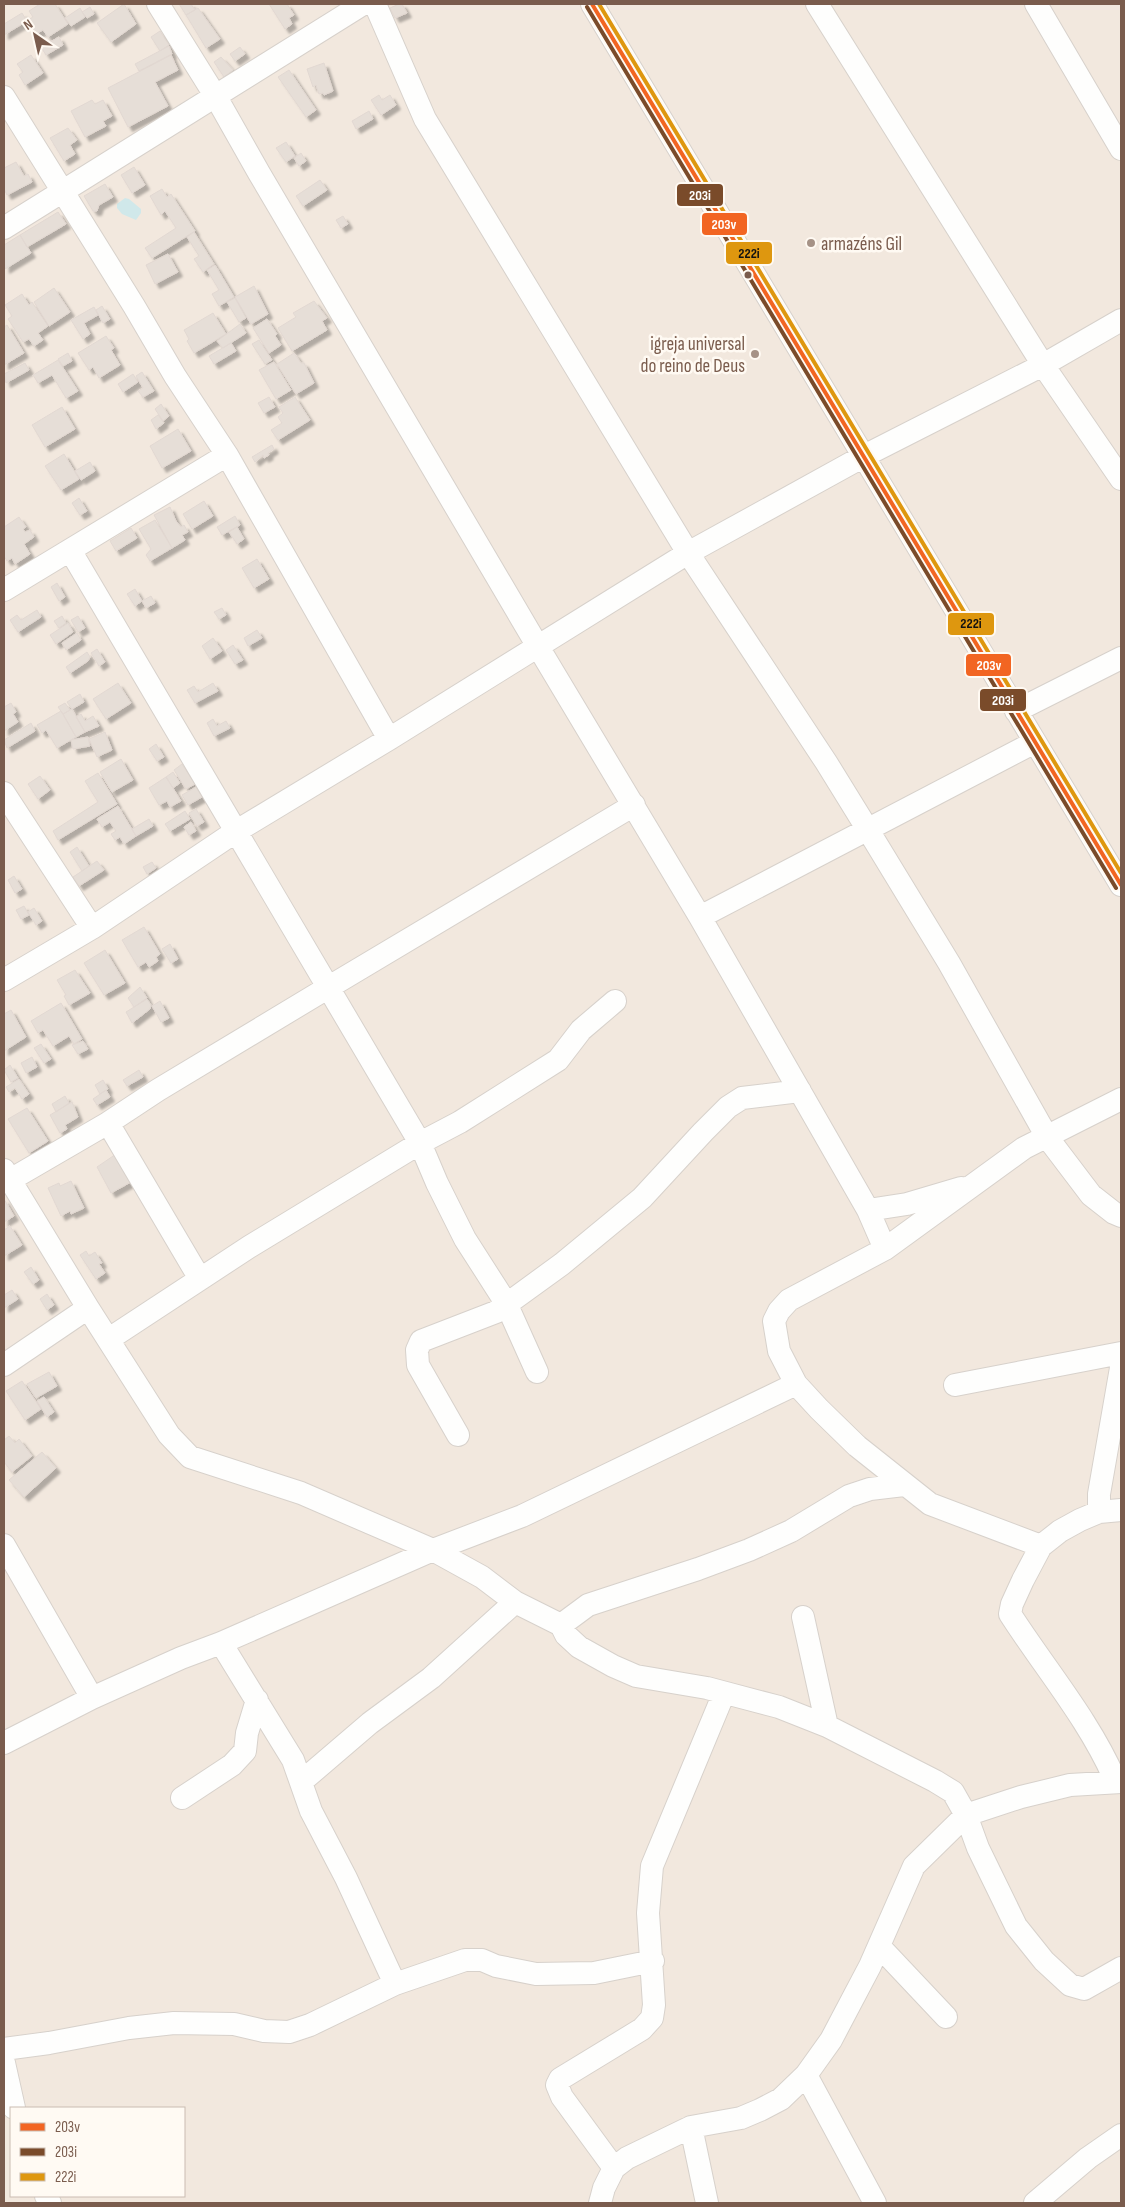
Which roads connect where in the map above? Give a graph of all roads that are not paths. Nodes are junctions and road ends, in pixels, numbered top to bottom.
1 (158, 4) edge
2 (363, 4) edge
3 (375, 4) edge
4 (592, 4) edge
5 (817, 4) edge
6 (1036, 4) edge
7 (4, 97) edge
8 (216, 97) junction
9 (1121, 149) edge
10 (63, 193) junction
11 (4, 228) edge
12 (1121, 320) edge
13 (1043, 366) junction
14 (227, 455) junction
15 (864, 456) junction
16 (1121, 479) edge
17 (70, 550) junction
18 (688, 553) junction
19 (4, 590) edge
20 (537, 646) junction
21 (1121, 658) edge
22 (1016, 711) junction
23 (389, 739) junction
24 (1035, 742) junction
25 (4, 792) edge
26 (634, 805) junction
27 (868, 830) junction
28 (235, 832) junction
29 (1121, 884) edge
30 (700, 917) junction
31 (92, 928) junction
32 (4, 980) edge
33 (329, 987) junction
34 (616, 1001) dead end
35 (800, 1091) junction
36 (1121, 1099) edge
37 (108, 1123) junction
38 (1047, 1137) junction
39 (420, 1143) junction
40 (7, 1175) edge
41 (972, 1185) junction
42 (868, 1210) junction
43 (1121, 1216) edge
44 (885, 1249) junction
45 (200, 1279) junction
46 (506, 1303) junction
47 (88, 1308) junction
48 (108, 1339) junction
49 (1121, 1353) edge
50 (4, 1365) edge
51 (1121, 1368) edge
52 (537, 1372) dead end
53 (796, 1384) junction
54 (955, 1385) dead end
55 (458, 1434) dead end
56 (904, 1485) junction
57 (1121, 1510) edge
58 (1099, 1512) junction
59 (4, 1545) edge
60 (1042, 1546) junction
61 (433, 1550) junction
62 (515, 1602) junction
63 (803, 1617) dead end
64 (561, 1624) junction
65 (221, 1643) junction
66 (724, 1692) junction
67 (92, 1698) junction
68 (257, 1700) junction
69 (827, 1726) junction
70 (4, 1742) edge
71 (301, 1782) junction
72 (1119, 1782) edge
73 (182, 1798) dead end
74 (966, 1815) junction
75 (879, 1946) junction
76 (653, 1961) junction
77 (1121, 1968) edge
78 (395, 1984) junction
79 (946, 2017) dead end
80 (4, 2049) edge
81 (4, 2063) edge
82 (806, 2075) junction
83 (14, 2107) edge
84 (691, 2127) junction
85 (1121, 2135) edge
86 (614, 2168) junction
87 (600, 2203) edge
88 (708, 2203) edge
89 (875, 2203) edge
90 (1035, 2203) edge

1 - 8 street
2 - 8 street
3 - 18 street
4 - 15 street
5 - 13 street
6 - 9 street
7 - 10 street
8 - 10 street
8 - 20 street
10 - 11 street
10 - 14 street
12 - 13 street
13 - 15 street
13 - 16 street
14 - 17 street
14 - 23 street
15 - 18 street
15 - 22 street
17 - 19 street
17 - 28 street
18 - 20 street
18 - 27 street
20 - 23 street
20 - 26 street
21 - 22 street
22 - 24 street
23 - 28 street
24 - 27 street
24 - 29 street
25 - 31 street
26 - 30 street
26 - 33 street
27 - 30 street
27 - 38 street
28 - 31 street
28 - 33 street
30 - 35 street
31 - 32 street
33 - 37 street
33 - 39 street
34 - 39 street
35 - 42 street
35 - 46 street
36 - 38 street
37 - 40 street
37 - 45 street
38 - 41 street
38 - 43 street
39 - 45 street
39 - 46 street
40 - 47 street
41 - 42 street
41 - 44 street
42 - 44 street
44 - 53 street
45 - 48 street
46 - 52 street
46 - 55 street
47 - 48 street
47 - 50 street
48 - 61 street
49 - 54 street
51 - 58 street
53 - 56 street
53 - 61 street
56 - 60 street
56 - 64 street
57 - 58 street
58 - 60 street
59 - 67 street
60 - 72 street
61 - 62 street
61 - 65 street
62 - 64 street
62 - 71 street
63 - 69 street
64 - 66 street
65 - 67 street
65 - 68 street
66 - 69 street
66 - 76 street
67 - 70 street
68 - 71 street
68 - 73 street
69 - 74 street
71 - 78 street
72 - 74 street
74 - 75 street
74 - 77 street
75 - 79 street
75 - 82 street
76 - 78 street
76 - 86 street
78 - 80 street
81 - 83 street
82 - 84 street
82 - 89 street
84 - 86 street
84 - 88 street
85 - 90 street
86 - 87 street

